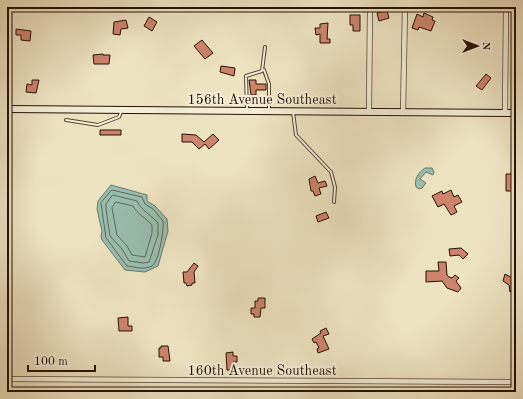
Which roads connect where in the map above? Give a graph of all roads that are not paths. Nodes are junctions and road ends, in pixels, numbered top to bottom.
1 (370, 7) edge
2 (405, 7) edge
3 (506, 7) edge
4 (265, 47) dead end
5 (263, 69) junction
6 (7, 109) edge
7 (122, 110) junction
8 (248, 111) junction
9 (269, 111) junction
10 (293, 111) junction
11 (370, 112) junction
12 (403, 113) junction
13 (505, 113) junction
14 (516, 113) edge
15 (66, 120) dead end
16 (334, 202) dead end
17 (7, 379) edge
18 (516, 382) edge

1 - 11 street
2 - 12 street
3 - 13 street
4 - 5 lane
5 - 8 lane
5 - 9 lane
6 - 7 street, 156th Avenue Southeast
7 - 8 street, 156th Avenue Southeast
7 - 15 lane
8 - 9 street, 156th Avenue Southeast
9 - 10 street, 156th Avenue Southeast
10 - 11 street, 156th Avenue Southeast
10 - 16 lane
11 - 12 street, 156th Avenue Southeast
12 - 13 street, 156th Avenue Southeast
13 - 14 street, 156th Avenue Southeast
17 - 18 street, 160th Avenue Southeast

